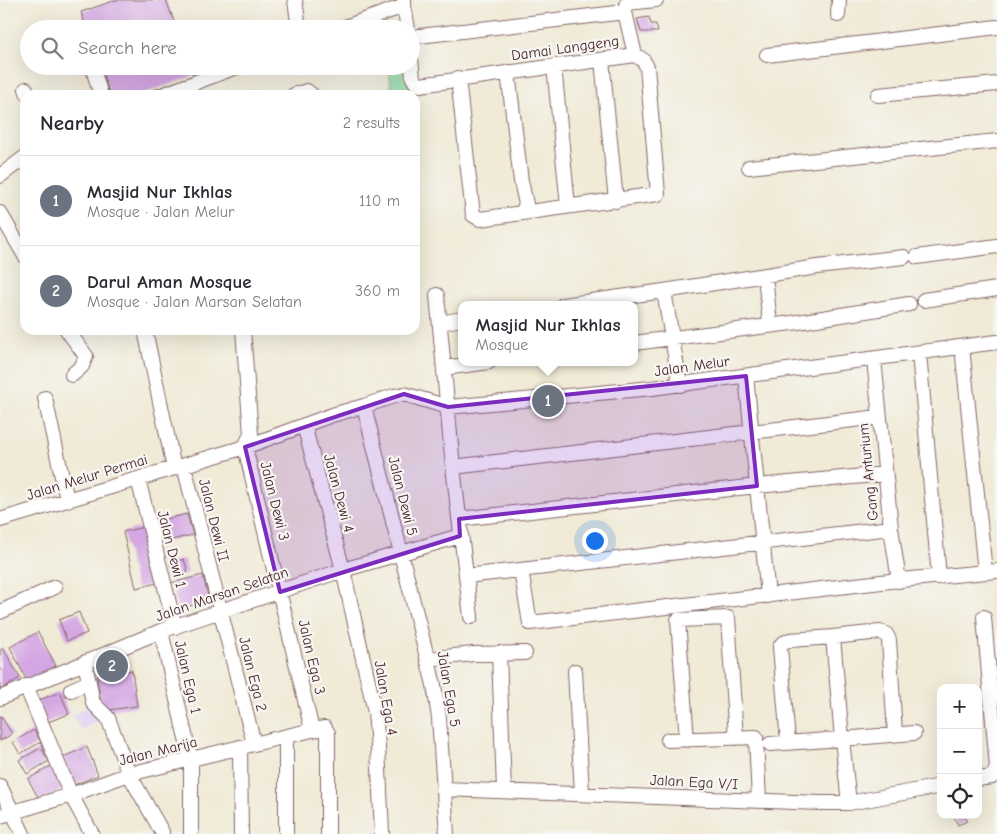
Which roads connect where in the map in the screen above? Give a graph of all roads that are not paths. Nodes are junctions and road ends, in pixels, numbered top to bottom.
1 (295, 0) edge
2 (656, 0) edge
3 (839, 0) edge
4 (397, 4) edge
5 (626, 5) edge
6 (838, 15) dead end
7 (298, 20) edge
8 (360, 20) edge
9 (404, 20) edge
10 (997, 27) edge
11 (420, 36) edge
12 (635, 55) junction
13 (768, 55) dead end
14 (602, 60) junction
15 (554, 66) junction
16 (508, 72) junction
17 (95, 75) edge
18 (221, 75) edge
19 (413, 75) edge
20 (458, 78) junction
21 (997, 84) edge
22 (99, 90) edge
23 (190, 90) edge
24 (878, 95) dead end
25 (997, 140) edge
26 (20, 160) edge
27 (749, 167) dead end
28 (0, 174) edge
29 (616, 200) junction
30 (568, 206) junction
31 (522, 212) junction
32 (0, 213) edge
33 (997, 246) edge
34 (20, 247) edge
35 (765, 275) junction
36 (997, 289) edge
37 (664, 291) junction
38 (437, 295) dead end
39 (924, 300) dead end
40 (592, 301) edge
41 (909, 304) dead end
42 (458, 320) edge
43 (440, 322) junction
44 (770, 326) junction
45 (70, 335) edge
46 (146, 335) dead end
47 (243, 335) edge
48 (673, 337) junction
49 (638, 342) edge
50 (997, 342) edge
51 (962, 347) junction
52 (919, 353) junction
53 (874, 359) junction
54 (459, 366) edge
55 (444, 368) junction
56 (72, 375) dead end
57 (746, 376) junction
58 (680, 384) junction
59 (45, 398) dead end
60 (364, 406) junction
61 (448, 408) junction
62 (879, 417) junction
63 (304, 425) junction
64 (752, 432) junction
65 (246, 448) junction
66 (179, 467) junction
67 (453, 467) junction
68 (885, 474) junction
69 (138, 479) junction
70 (757, 486) junction
71 (67, 500) junction
72 (459, 519) junction
73 (0, 520) edge
74 (891, 528) junction
75 (460, 536) junction
76 (763, 542) junction
77 (400, 553) junction
78 (342, 570) junction
79 (521, 570) junction
80 (991, 572) edge
81 (466, 576) junction
82 (939, 577) junction
83 (899, 581) junction
84 (56, 587) dead end
85 (280, 592) junction
86 (768, 596) junction
87 (0, 612) edge
88 (220, 612) junction
89 (471, 617) dead end
90 (984, 617) dead end
91 (175, 627) junction
92 (161, 631) junction
93 (833, 637) junction
94 (498, 653) junction
95 (525, 653) dead end
96 (428, 659) junction
97 (85, 662) junction
98 (575, 671) dead end
99 (89, 682) junction
100 (26, 686) junction
101 (71, 690) dead end
102 (0, 698) edge
103 (312, 730) junction
104 (914, 733) dead end
105 (895, 734) junction
106 (286, 737) junction
107 (736, 738) junction
108 (842, 739) junction
109 (668, 740) dead end
110 (687, 740) junction
111 (788, 742) junction
112 (254, 744) junction
113 (770, 744) dead end
114 (240, 747) junction
115 (191, 760) junction
116 (129, 774) junction
117 (982, 779) edge
118 (0, 786) edge
119 (937, 787) edge
120 (444, 789) junction
121 (504, 791) junction
122 (582, 793) junction
123 (71, 795) junction
124 (758, 801) junction
125 (848, 803) junction
126 (6, 814) edge
127 (162, 832) dead end
128 (23, 834) edge
129 (92, 834) edge
130 (191, 834) edge
131 (241, 834) edge
132 (286, 834) edge
133 (328, 834) edge
134 (382, 834) edge
135 (447, 834) edge

1 - 7 street
2 - 5 street
3 - 6 street
4 - 8 street
4 - 9 street
5 - 11 street, Damai Langgeng
5 - 12 street, Damai Langgeng
10 - 13 street
12 - 14 street, Damai Langgeng
12 - 29 street
14 - 15 street, Damai Langgeng
14 - 29 street
15 - 16 street, Damai Langgeng
15 - 30 street
16 - 20 street, Damai Langgeng
16 - 31 street
17 - 22 street
18 - 23 street
19 - 20 street, Damai Langgeng
20 - 31 street
21 - 24 street
25 - 27 street
26 - 28 street
29 - 30 street
30 - 31 street
32 - 34 street
33 - 35 street
35 - 37 street
35 - 44 street
36 - 39 street
37 - 40 street
37 - 48 street
38 - 43 street
41 - 44 street
42 - 43 street
43 - 55 street
44 - 48 street
45 - 56 street
46 - 66 street, Jalan Dewi II
47 - 65 street
48 - 49 street
48 - 58 street
50 - 51 street, Jalan Melur
51 - 52 street, Jalan Melur
51 - 80 street
52 - 53 street, Jalan Melur
52 - 82 street
53 - 57 street, Jalan Melur
53 - 62 street, Gang Anturium
54 - 55 street
55 - 61 street
57 - 58 street, Jalan Melur
57 - 64 street
58 - 61 street, Jalan Melur
59 - 71 street
60 - 61 street, Jalan Melur
60 - 63 street, Jalan Melur
60 - 77 street, Jalan Dewi 5
61 - 67 street
62 - 64 street
62 - 68 street, Gang Anturium
63 - 65 street, Jalan Melur
63 - 78 street, Jalan Dewi 4
64 - 67 street
64 - 70 street
65 - 66 street, Jalan Melur Permai
65 - 85 street, Jalan Dewi 3
66 - 69 street, Jalan Melur Permai
66 - 88 street, Jalan Dewi II
67 - 72 street
68 - 70 street
68 - 74 street, Gang Anturium
69 - 71 street, Jalan Melur Permai
69 - 91 street, Jalan Dewi 1
70 - 72 street
70 - 76 street
71 - 73 street, Jalan Melur Permai
72 - 75 street
74 - 76 street
74 - 83 street, Gang Anturium
75 - 77 street, Jalan Marsan Selatan
75 - 81 street
76 - 79 street
76 - 86 street
77 - 78 street, Jalan Marsan Selatan
77 - 96 street, Jalan Ega 5
78 - 85 street, Jalan Marsan Selatan
78 - 134 street, Jalan Ega 4
79 - 81 street
79 - 86 street
80 - 82 street
81 - 89 street
82 - 83 street
83 - 86 street
84 - 87 street
85 - 88 street, Jalan Marsan Selatan
85 - 103 street, Jalan Ega 3
88 - 91 street, Jalan Marsan Selatan
88 - 112 street, Jalan Ega 2
90 - 117 street
91 - 92 street, Jalan Marsan Selatan
92 - 97 street, Jalan Marsan Selatan
92 - 115 street, Jalan Ega 1
93 - 105 street
93 - 108 street
93 - 111 street
94 - 95 street
94 - 96 street
94 - 121 street
96 - 120 street, Jalan Ega 5
97 - 99 street
97 - 100 street, Jalan Marsan Selatan
98 - 122 street
99 - 101 street
99 - 116 street
100 - 102 street, Jalan Marsan Selatan
100 - 123 street
103 - 106 street, Jalan Marija
103 - 133 street, Jalan Marija
104 - 105 street
105 - 108 street
106 - 112 street, Jalan Marija
106 - 132 street
107 - 110 street
107 - 110 street
107 - 124 street
108 - 111 street
108 - 125 street
109 - 110 street
111 - 113 street
112 - 114 street, Jalan Marija
114 - 115 street, Jalan Marija
114 - 131 street
115 - 116 street, Jalan Marija
115 - 130 street, Jalan Ega 1
116 - 123 street, Jalan Marija
116 - 127 street
118 - 126 street
119 - 125 street, Jalan Ega V/I
120 - 121 street, Jalan Ega V/I
120 - 135 street, Jalan Ega 5
121 - 122 street, Jalan Ega V/I
122 - 124 street, Jalan Ega V/I
123 - 126 street, Jalan Marija
123 - 129 street
124 - 125 street, Jalan Ega V/I
126 - 128 street

